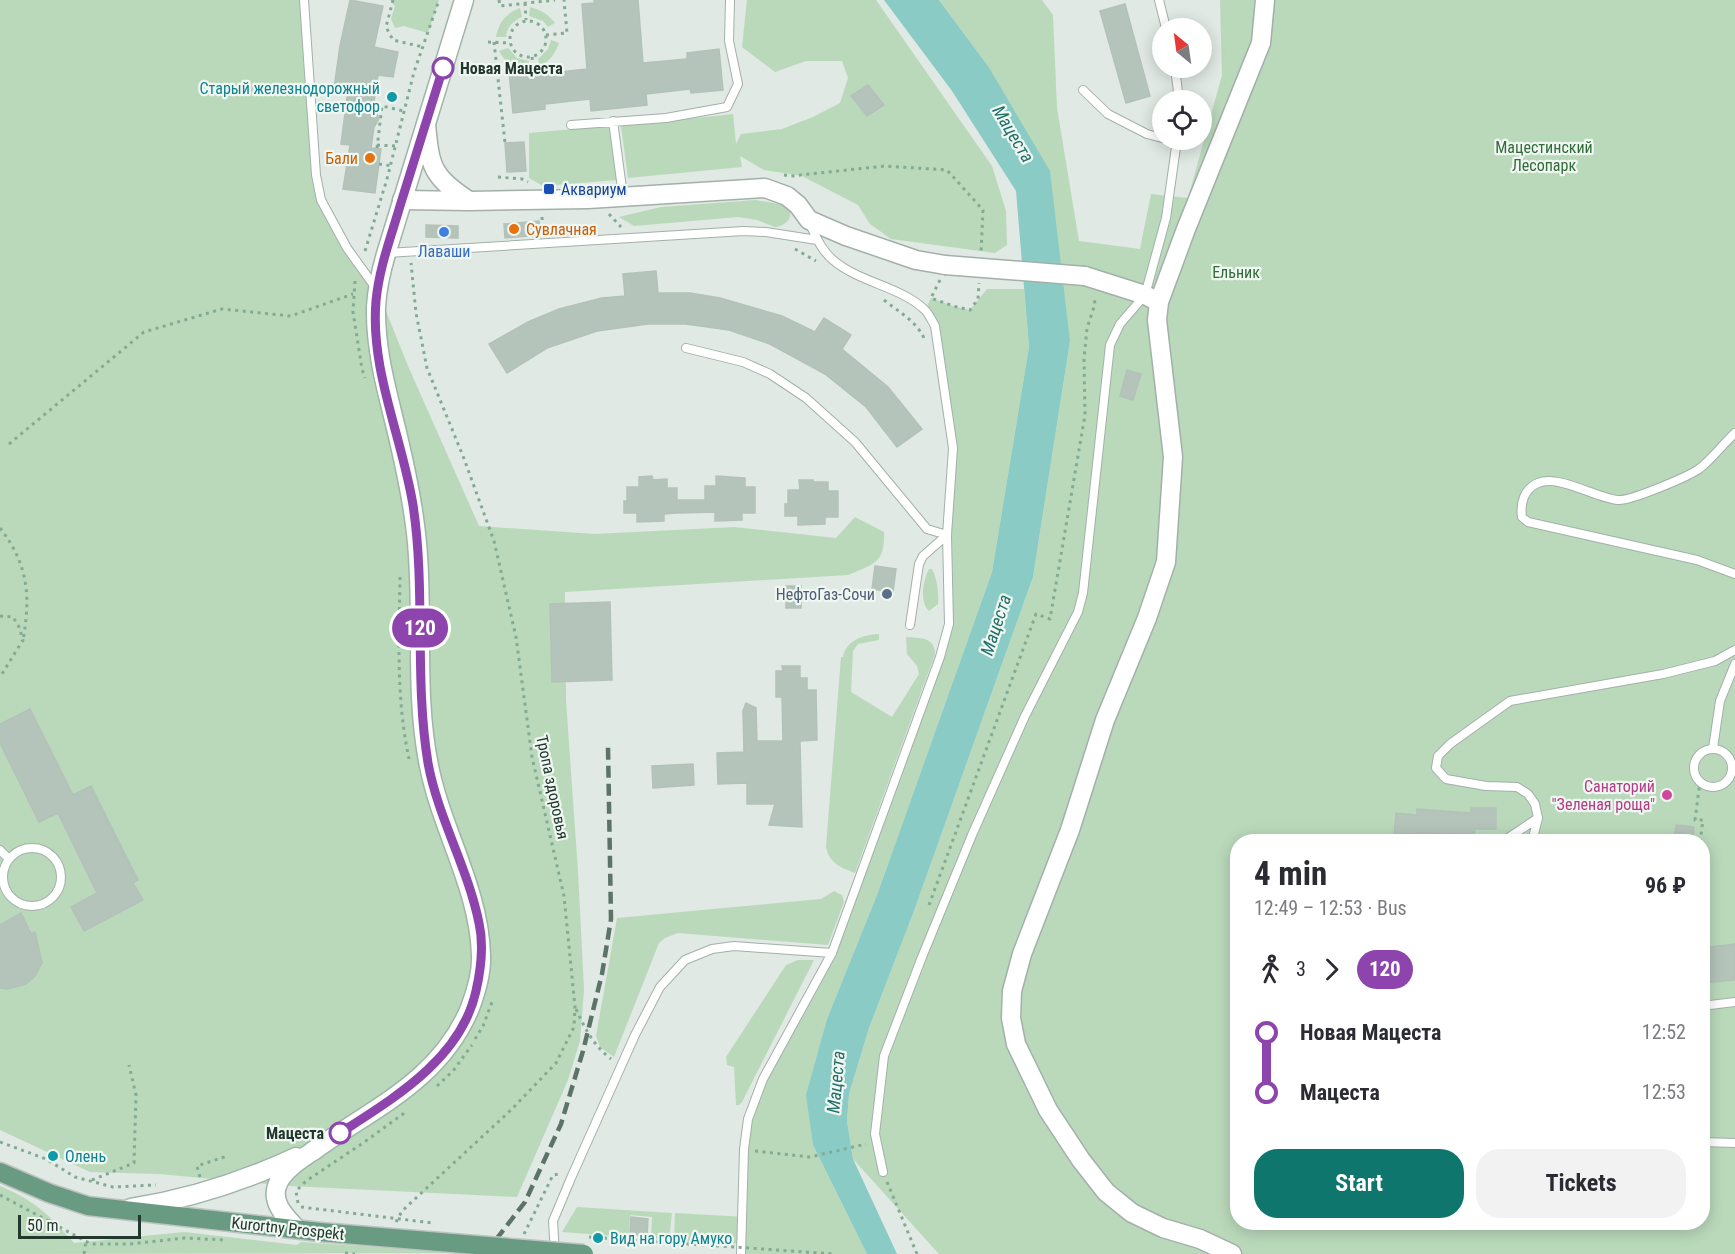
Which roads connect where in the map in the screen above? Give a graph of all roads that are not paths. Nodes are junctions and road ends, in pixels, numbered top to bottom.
1 (304, 0) edge
2 (464, 0) edge
3 (730, 0) edge
4 (1159, 0) edge
5 (1265, 0) edge
6 (1164, 18) edge
7 (1083, 90) dead end
8 (614, 121) junction
9 (426, 123) junction
10 (571, 125) dead end
11 (1152, 135) edge
12 (1174, 150) edge
13 (623, 197) junction
14 (402, 200) junction
15 (469, 201) junction
16 (809, 220) junction
17 (817, 240) junction
18 (386, 254) junction
19 (378, 291) junction
20 (1152, 298) junction
21 (686, 348) dead end
22 (1735, 433) edge
23 (946, 536) junction
24 (1735, 574) edge
25 (910, 625) dead end
26 (1735, 650) edge
27 (1735, 664) edge
28 (1713, 748) junction
29 (1538, 819) junction
30 (1515, 834) edge
31 (1534, 834) edge
32 (0, 850) edge
33 (9, 859) junction
34 (832, 953) junction
35 (1735, 1002) edge
36 (1710, 1005) dead end
37 (1710, 1142) edge
38 (1735, 1143) edge
39 (322, 1145) junction
40 (0, 1172) edge
41 (883, 1172) road end
42 (115, 1210) junction
43 (296, 1228) junction
44 (555, 1254) edge
45 (584, 1254) edge
46 (741, 1254) edge
47 (1232, 1254) edge

1 - 19 lane
2 - 9 street
3 - 8 lane
4 - 6 lane
5 - 20 street
7 - 11 lane
8 - 10 lane
8 - 13 lane
9 - 14 street
9 - 15 street
12 - 20 lane
13 - 15 street
13 - 16 street
14 - 15 street
14 - 18 street
16 - 17 lane
16 - 20 street, bridge
17 - 18 lane
17 - 23 lane
18 - 19 street
19 - 39 street
20 - 41 lane
20 - 47 street
21 - 23 lane
22 - 24 lane
23 - 25 lane
23 - 34 lane
26 - 29 lane
27 - 28 lane
28 - 28 lane
29 - 30 lane
29 - 31 lane
32 - 33 lane
33 - 33 lane
34 - 44 lane
34 - 46 lane
35 - 36 lane
37 - 38 lane
39 - 42 street
39 - 43 street
40 - 42 main road, Kurortny Prospekt
42 - 43 main road, Kurortny Prospekt
43 - 45 main road, Kurortny Prospekt, bridge

